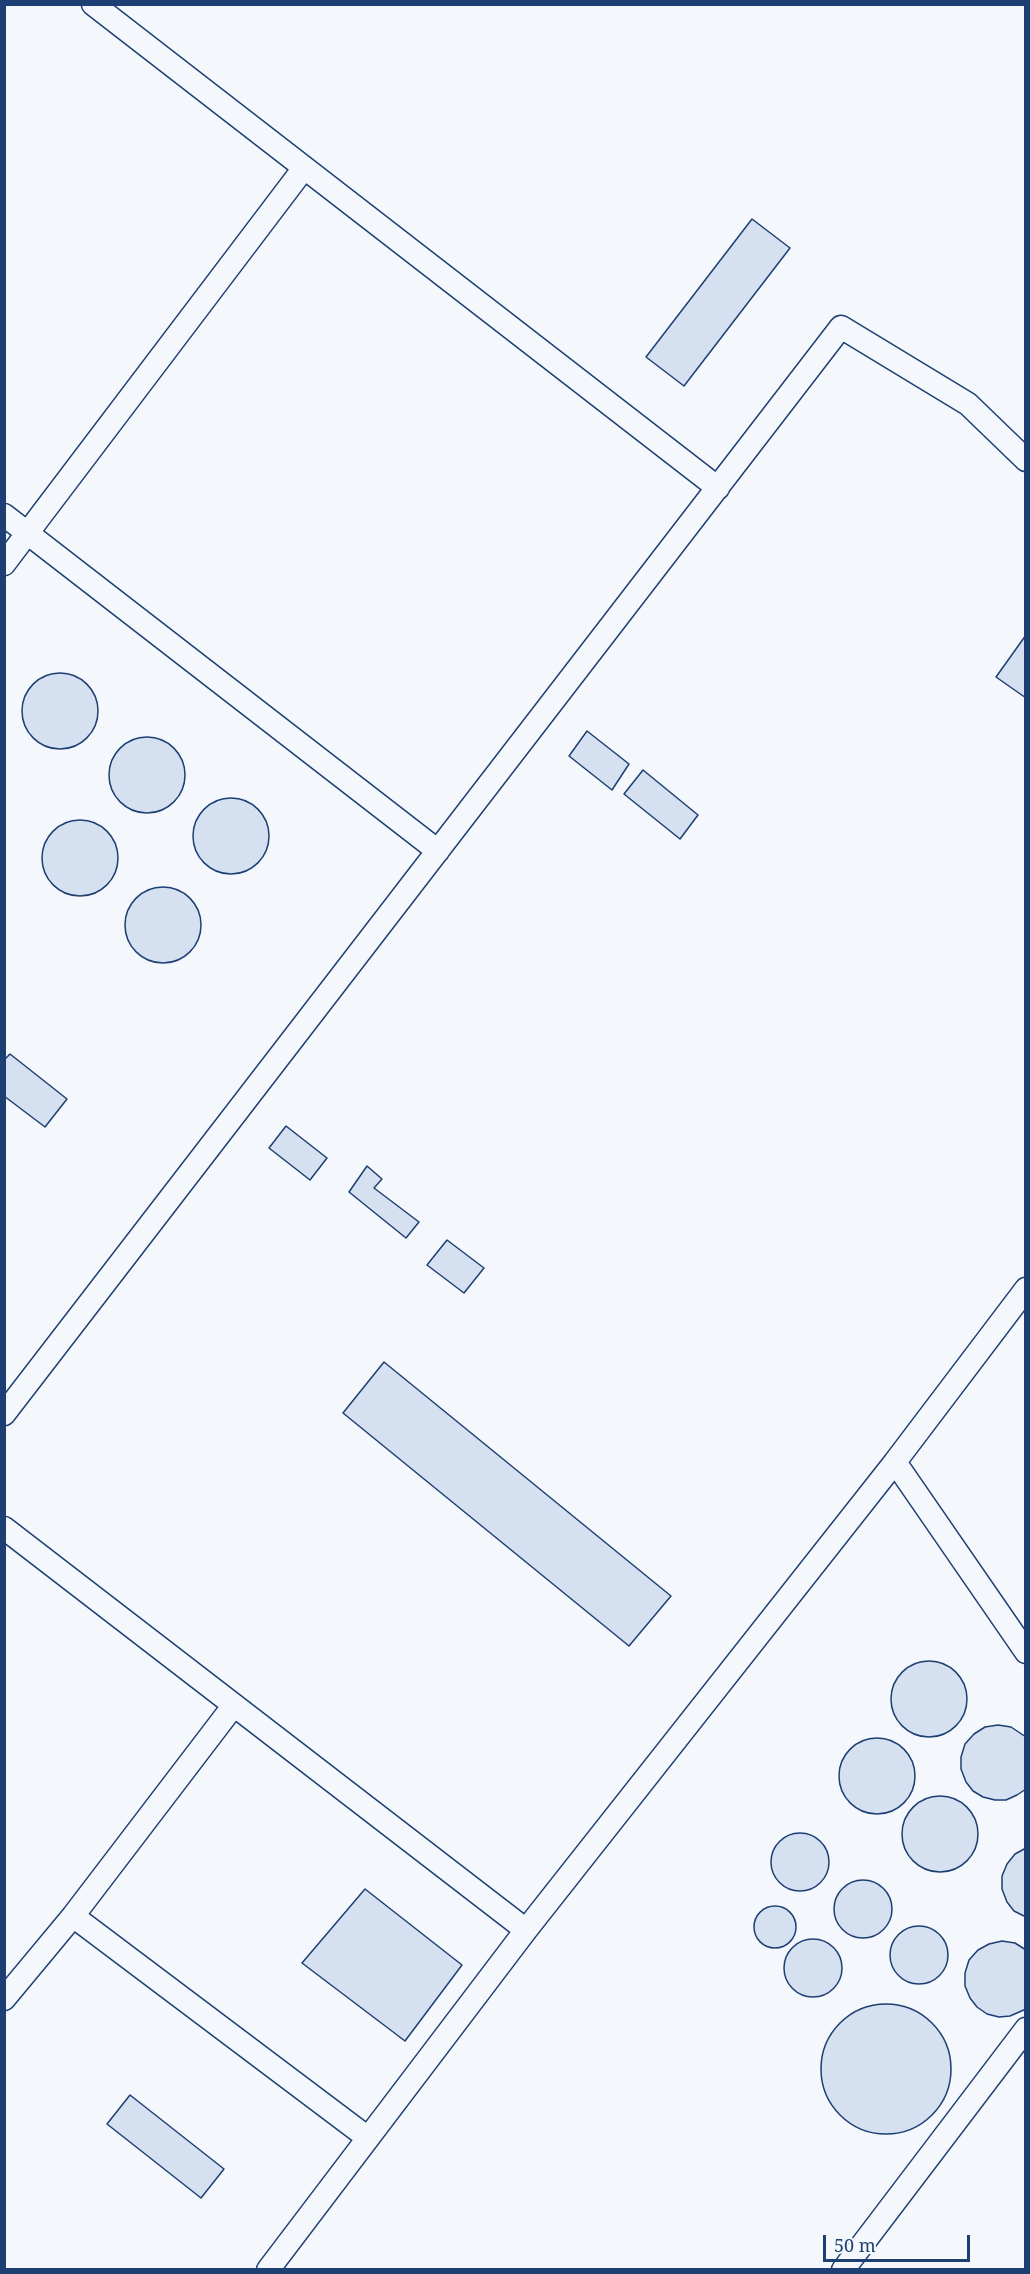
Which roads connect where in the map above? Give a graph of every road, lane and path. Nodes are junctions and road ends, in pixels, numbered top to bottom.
1 (93, 4) edge
2 (304, 168) junction
3 (1026, 460) edge
4 (718, 488) junction
5 (4, 515) edge
6 (28, 534) junction
7 (4, 564) edge
8 (438, 851) junction
9 (1026, 1289) edge
10 (4, 1414) edge
11 (895, 1462) junction
12 (4, 1528) edge
13 (1026, 1652) edge
14 (234, 1705) junction
15 (73, 1916) junction
16 (526, 1930) junction
17 (4, 1999) edge
18 (1026, 2029) edge
19 (368, 2138) junction
20 (268, 2270) edge
21 (843, 2270) edge

1 - 2 lane
2 - 4 lane
2 - 6 lane
3 - 4 lane
4 - 8 lane
5 - 6 lane
6 - 7 lane
6 - 8 lane
8 - 10 lane
9 - 11 lane
11 - 13 lane
11 - 16 lane
12 - 14 lane
14 - 15 lane
14 - 16 lane
15 - 17 lane
15 - 19 lane
16 - 19 lane
18 - 21 lane
19 - 20 lane

